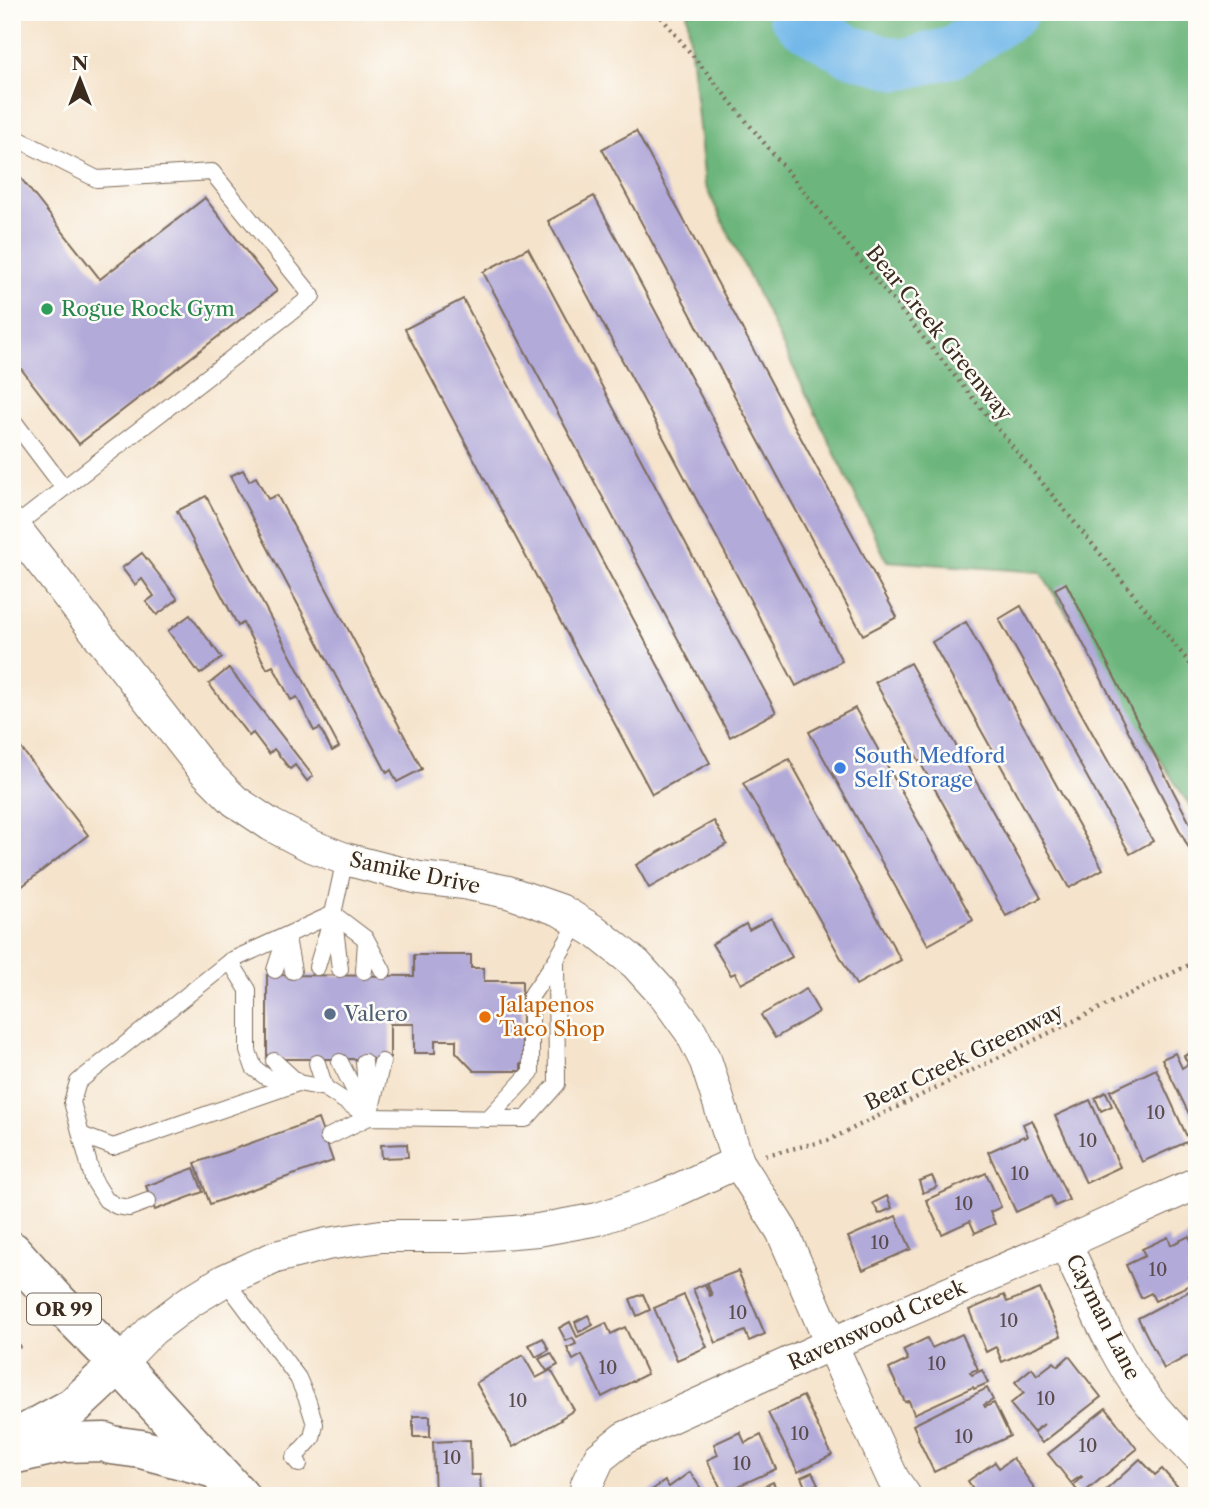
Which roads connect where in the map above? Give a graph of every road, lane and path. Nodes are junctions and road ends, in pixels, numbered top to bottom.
1 (657, 12) edge
2 (12, 135) edge
3 (12, 419) edge
4 (64, 488) junction
5 (13, 525) edge
6 (1197, 673) edge
7 (345, 859) junction
8 (333, 914) junction
9 (579, 921) junction
10 (286, 936) junction
11 (366, 939) junction
12 (556, 960) junction
13 (229, 961) junction
14 (1197, 961) edge
15 (317, 967) dead end
16 (340, 969) dead end
17 (275, 970) dead end
18 (293, 971) dead end
19 (364, 971) dead end
20 (383, 971) dead end
21 (274, 1061) dead end
22 (292, 1062) dead end
23 (340, 1062) dead end
24 (364, 1062) dead end
25 (382, 1062) dead end
26 (317, 1063) dead end
27 (298, 1083) junction
28 (326, 1088) junction
29 (369, 1117) junction
30 (488, 1119) junction
31 (82, 1135) junction
32 (328, 1137) dead end
33 (738, 1162) junction
34 (1197, 1183) edge
35 (148, 1201) dead end
36 (1065, 1243) junction
37 (12, 1251) edge
38 (225, 1280) junction
39 (831, 1344) junction
40 (12, 1345) edge
41 (23, 1348) dead end
42 (119, 1364) junction
43 (12, 1439) edge
44 (1197, 1454) edge
45 (12, 1455) edge
46 (299, 1464) dead end
47 (228, 1482) edge
48 (585, 1496) edge
49 (905, 1496) edge

1 - 6 path, Bear Creek Greenway
2 - 4 lane
3 - 4 lane
4 - 5 lane
5 - 7 street, Samike Drive
7 - 8 lane
7 - 9 street, Samike Drive
8 - 10 lane
8 - 11 lane
8 - 15 lane
8 - 16 lane
9 - 12 lane
9 - 33 street, Samike Drive
10 - 13 lane
10 - 17 lane
10 - 18 lane
11 - 19 lane
11 - 20 lane
12 - 30 lane
12 - 30 lane
13 - 27 lane
13 - 31 lane
14 - 33 path, Bear Creek Greenway
21 - 27 lane
22 - 27 lane
23 - 29 lane
24 - 29 lane
25 - 29 lane
26 - 28 lane
27 - 28 lane
27 - 31 lane
28 - 29 lane
29 - 30 lane
29 - 32 lane
31 - 35 lane
33 - 38 street
33 - 39 street, Samike Drive
34 - 36 street, Ravenswood Creek
36 - 39 street, Ravenswood Creek
36 - 44 street, Cayman Lane
37 - 42 main road, OR 99
38 - 42 street
38 - 46 lane
39 - 48 street, Ravenswood Creek
39 - 49 street, Samike Drive
40 - 41 path
42 - 43 main road
42 - 47 main road, OR 99
45 - 47 main road

